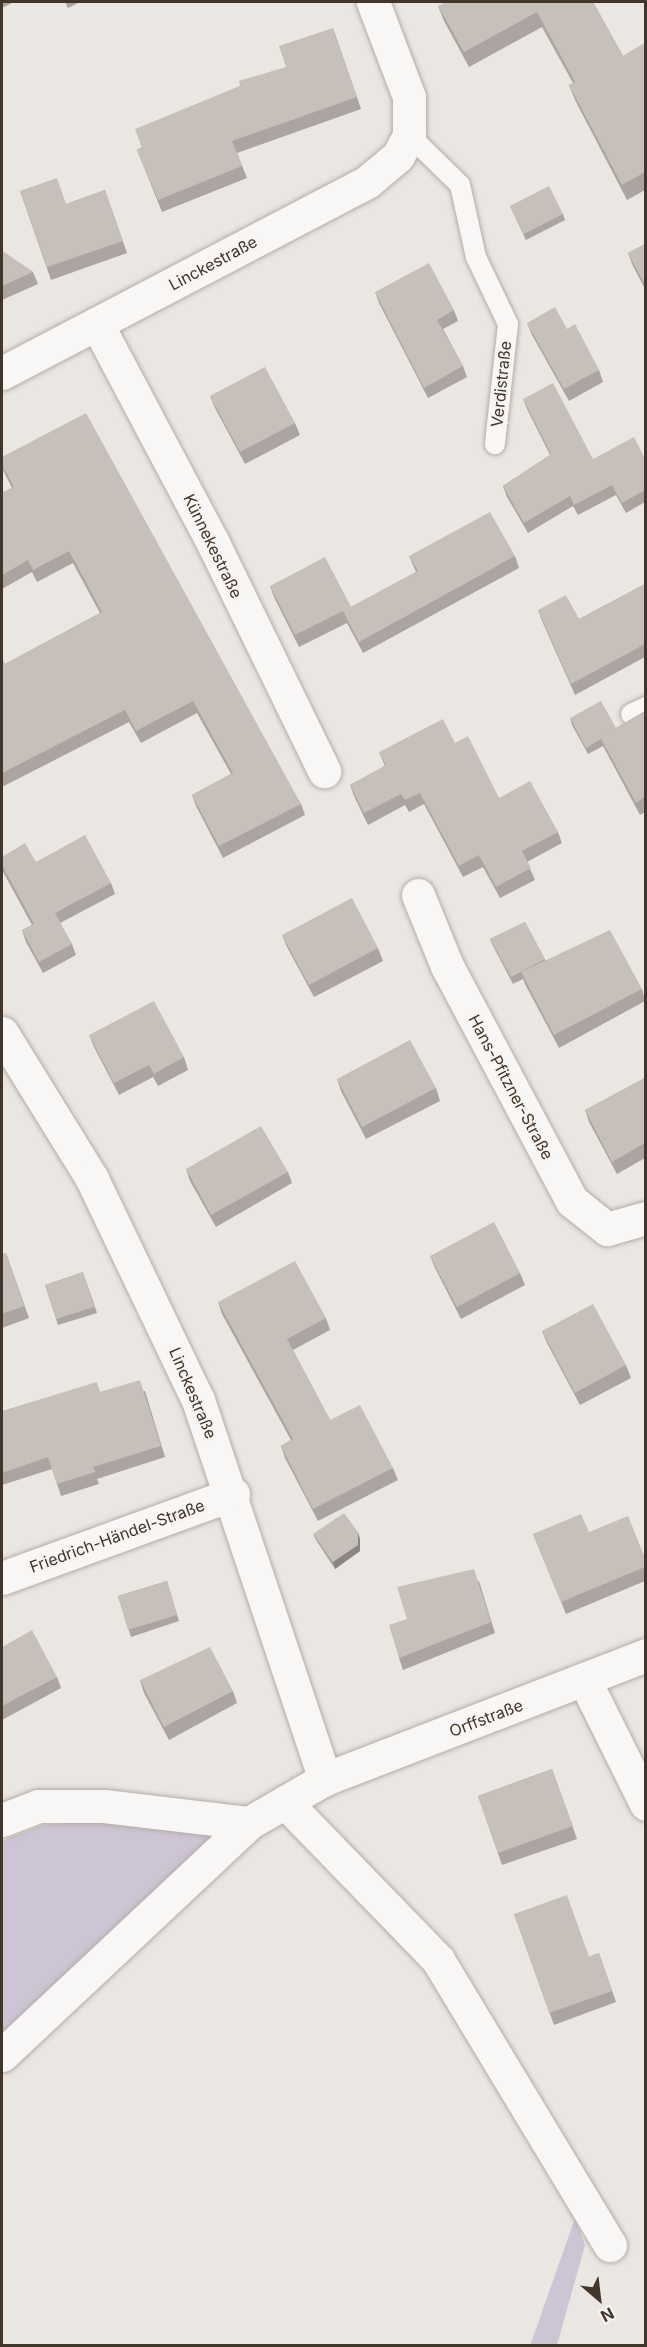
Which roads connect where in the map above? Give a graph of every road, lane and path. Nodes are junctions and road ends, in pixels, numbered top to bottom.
1 (373, 2) edge
2 (409, 135) junction
3 (97, 324) junction
4 (2, 373) edge
5 (495, 444) dead end
6 (324, 771) dead end
7 (418, 895) dead end
8 (2, 1033) edge
9 (645, 1218) edge
10 (233, 1494) junction
11 (2, 1578) edge
12 (645, 1655) edge
13 (585, 1681) junction
14 (325, 1779) junction
15 (285, 1802) junction
16 (645, 1804) edge
17 (2, 1820) edge
18 (249, 1823) junction
19 (2, 2055) edge
20 (610, 2245) dead end

1 - 2 street
2 - 3 street, Linckestraße
2 - 5 lane, Verdistraße
3 - 4 street, Linckestraße
3 - 6 street, Künnekestraße
7 - 9 street, Hans-Pfitzner-Straße
8 - 10 street, Linckestraße
10 - 11 street, Friedrich-Händel-Straße
10 - 14 street, Linckestraße
12 - 13 street, Orffstraße
13 - 14 street, Orffstraße
13 - 16 street
14 - 15 street, Orffstraße
15 - 18 street, Orffstraße
15 - 20 street
17 - 18 street
18 - 19 street, Orffstraße

